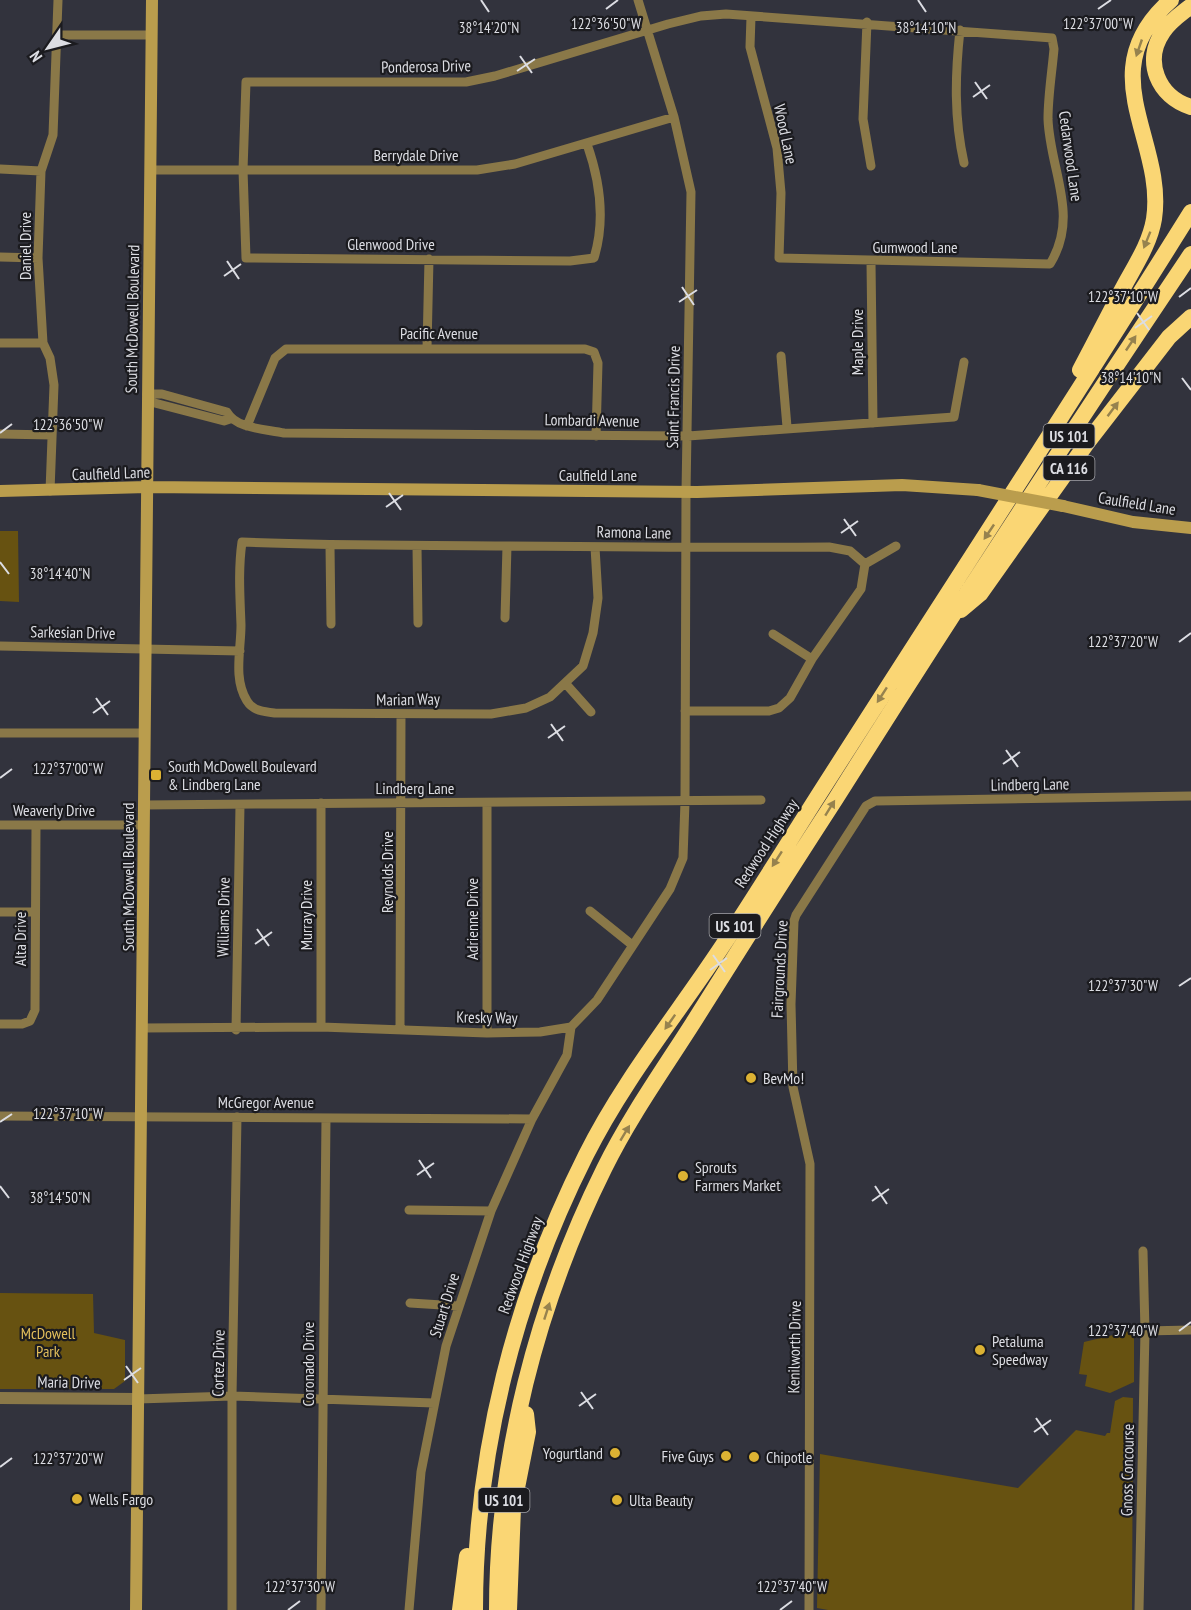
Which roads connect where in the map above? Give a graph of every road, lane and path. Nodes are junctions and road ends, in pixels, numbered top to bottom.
1 (58, 0) edge
2 (152, 0) edge
3 (638, 0) edge
4 (1171, 0) edge
5 (1191, 6) edge
6 (751, 17) junction
7 (867, 22) junction
8 (960, 30) junction
9 (647, 31) junction
10 (58, 35) junction
11 (152, 35) junction
12 (1054, 49) joint
13 (246, 82) joint
14 (1191, 107) edge
15 (674, 117) junction
16 (587, 144) junction
17 (964, 164) dead end
18 (872, 166) dead end
19 (0, 169) edge
20 (152, 170) junction
21 (243, 170) junction
22 (41, 171) junction
23 (1191, 212) edge
24 (1191, 254) edge
25 (0, 257) edge
26 (38, 258) junction
27 (779, 258) joint
28 (429, 259) junction
29 (871, 262) junction
30 (1050, 264) joint
31 (1191, 316) edge
32 (0, 343) edge
33 (43, 343) junction
34 (427, 348) junction
35 (781, 356) dead end
36 (964, 362) dead end
37 (147, 397) junction
38 (873, 423) junction
39 (247, 426) junction
40 (787, 428) junction
41 (0, 434) edge
42 (52, 435) junction
43 (596, 436) junction
44 (688, 436) junction
45 (1021, 483) junction
46 (147, 488) junction
47 (0, 491) edge
48 (50, 492) junction
49 (686, 492) junction
50 (1191, 528) edge
51 (330, 546) junction
52 (417, 546) junction
53 (507, 546) junction
54 (896, 546) dead end
55 (596, 547) junction
56 (686, 548) junction
57 (865, 564) junction
58 (505, 618) dead end
59 (949, 620) junction
60 (418, 623) dead end
61 (331, 624) dead end
62 (773, 634) dead end
63 (0, 646) edge
64 (145, 650) junction
65 (240, 651) junction
66 (812, 659) junction
67 (566, 684) junction
68 (685, 711) junction
69 (591, 712) dead end
70 (401, 715) junction
71 (0, 733) edge
72 (145, 734) junction
73 (1191, 796) edge
74 (761, 800) dead end
75 (402, 802) junction
76 (685, 802) junction
77 (321, 803) junction
78 (870, 803) joint
79 (487, 804) junction
80 (144, 805) junction
81 (240, 806) junction
82 (0, 825) edge
83 (36, 825) junction
84 (144, 825) junction
85 (590, 911) dead end
86 (0, 912) edge
87 (35, 912) junction
88 (632, 944) junction
89 (0, 1024) edge
90 (321, 1027) junction
91 (571, 1027) junction
92 (143, 1028) junction
93 (400, 1029) junction
94 (236, 1030) junction
95 (488, 1033) junction
96 (793, 1087) joint
97 (0, 1116) edge
98 (141, 1117) junction
99 (237, 1117) junction
100 (326, 1118) junction
101 (532, 1119) junction
102 (409, 1210) dead end
103 (491, 1210) junction
104 (1143, 1251) dead end
105 (410, 1303) dead end
106 (458, 1306) junction
107 (1145, 1330) junction
108 (1191, 1330) edge
109 (525, 1392) junction
110 (232, 1396) junction
111 (0, 1398) edge
112 (138, 1399) junction
113 (323, 1399) junction
114 (434, 1403) junction
115 (493, 1422) junction
116 (136, 1610) edge
117 (232, 1610) edge
118 (321, 1610) edge
119 (409, 1610) edge
120 (460, 1610) edge
121 (475, 1610) edge
122 (497, 1610) edge
123 (509, 1610) edge
124 (809, 1610) edge
125 (1139, 1610) edge

1 - 10 street, Daniel Drive
2 - 11 main road, South McDowell Boulevard
3 - 9 street, Saint Francis Drive
4 -> 45 highway, CA 116
5 - 14 highway
6 - 7 street, Ponderosa Drive
6 - 9 street, Ponderosa Drive
6 - 27 street, Wood Lane
7 - 8 street, Ponderosa Drive
7 - 18 street
8 - 12 street, Ponderosa Drive
8 - 17 street
9 - 13 street, Ponderosa Drive
9 - 15 street, Saint Francis Drive
10 - 11 street
10 - 22 street, Daniel Drive
11 - 20 main road, South McDowell Boulevard
12 - 30 street, Cedarwood Lane
13 - 21 street, Glenwood Drive
15 - 16 street, Berrydale Drive
15 - 44 street, Saint Francis Drive
16 - 21 street, Berrydale Drive
16 - 28 street, Glenwood Drive
19 - 22 street
20 - 21 street, Berrydale Drive
20 - 37 main road, South McDowell Boulevard
21 - 28 street, Glenwood Drive
22 - 26 street, Daniel Drive
23 - 45 highway, Redwood Highway / US 101
59 -> 24 highway, Redwood Highway / US 101
25 - 26 street
26 - 33 street, Daniel Drive
27 - 29 street, Gumwood Lane
28 - 34 street
29 - 30 street, Gumwood Lane
29 - 38 street, Maple Drive
59 -> 31 highway, CA 116
32 - 33 street
33 - 42 street, Daniel Drive
34 - 39 street, Pacific Avenue
34 - 43 street, Pacific Avenue
35 - 40 street
36 - 38 street, Lombardi Avenue
37 - 39 street, Lombardi Avenue
37 - 46 main road, South McDowell Boulevard
38 - 40 street, Lombardi Avenue
39 - 43 street, Lombardi Avenue
40 - 44 street, Lombardi Avenue
41 - 42 street
42 - 48 street, Daniel Drive
43 - 44 street, Lombardi Avenue
44 - 49 street, Saint Francis Drive
45 -> 115 highway, Redwood Highway / US 101
46 - 48 main road, Caulfield Lane
46 - 49 main road, Caulfield Lane
46 - 64 main road, South McDowell Boulevard
47 - 48 main road, Caulfield Lane
49 - 50 main road, Caulfield Lane, bridge
49 - 56 street, Saint Francis Drive
51 - 52 street, Ramona Lane
51 - 61 street
51 - 65 street, Ramona Lane
52 - 53 street, Ramona Lane
52 - 60 street
53 - 55 street, Ramona Lane
53 - 58 street
54 - 57 street
55 - 56 street, Ramona Lane
55 - 67 street, Marian Way
56 - 57 street, Ramona Lane
56 - 68 street, Saint Francis Drive
57 - 66 street
109 -> 59 highway, Redwood Highway / US 101
62 - 66 street
63 - 64 street, Sarkesian Drive
64 - 65 street
64 - 72 main road, South McDowell Boulevard
65 - 70 street, Marian Way
66 - 68 street
67 - 69 street
67 - 70 street, Marian Way
68 - 76 street, Saint Francis Drive
70 - 75 street, Reynolds Drive
71 - 72 street
72 - 80 main road, South McDowell Boulevard
73 - 78 street, Lindberg Lane
74 - 76 street, Lindberg Lane
75 - 77 street, Lindberg Lane
75 - 79 street, Lindberg Lane
75 - 93 street, Reynolds Drive
76 - 79 street, Lindberg Lane
76 - 88 street
77 - 81 street, Lindberg Lane
77 - 90 street, Murray Drive
78 - 96 street, Fairgrounds Drive
79 - 95 street, Adrienne Drive
80 - 81 street, Lindberg Lane
80 - 84 main road, South McDowell Boulevard
81 - 94 street, Williams Drive
82 - 83 street, Weaverly Drive
83 - 84 street, Weaverly Drive
83 - 87 street, Alta Drive
84 - 92 main road, South McDowell Boulevard
85 - 88 street
86 - 87 street
87 - 89 street, Alta Drive
88 - 91 street
90 - 93 street, Kresky Way
90 - 94 street, Kresky Way
91 - 95 street, Kresky Way
91 - 101 street, Stuart Drive
92 - 94 street, Kresky Way
92 - 98 main road, South McDowell Boulevard
93 - 95 street, Kresky Way
96 - 124 street, Kenilworth Drive
97 - 98 street, McGregor Avenue
98 - 99 street, McGregor Avenue
98 - 112 main road, South McDowell Boulevard
99 - 100 street, McGregor Avenue
99 - 110 street, Cortez Drive
100 - 101 street, McGregor Avenue
100 - 113 street, Coronado Drive
101 - 103 street, Stuart Drive
102 - 103 street
103 - 106 street, Stuart Drive
104 - 107 street, Gnoss Concourse
105 - 106 street
106 - 114 street, Stuart Drive
107 - 108 street
107 - 125 street, Gnoss Concourse
109 - 122 highway, Redwood Highway / US 101
109 - 123 highway
110 - 112 street
110 - 113 street
110 - 117 street, Cortez Drive
111 - 112 street, Maria Drive
112 - 116 main road, South McDowell Boulevard
113 - 114 street
113 - 118 street, Coronado Drive
114 - 119 street, Stuart Drive
115 - 120 highway
115 - 121 highway, Redwood Highway / US 101

